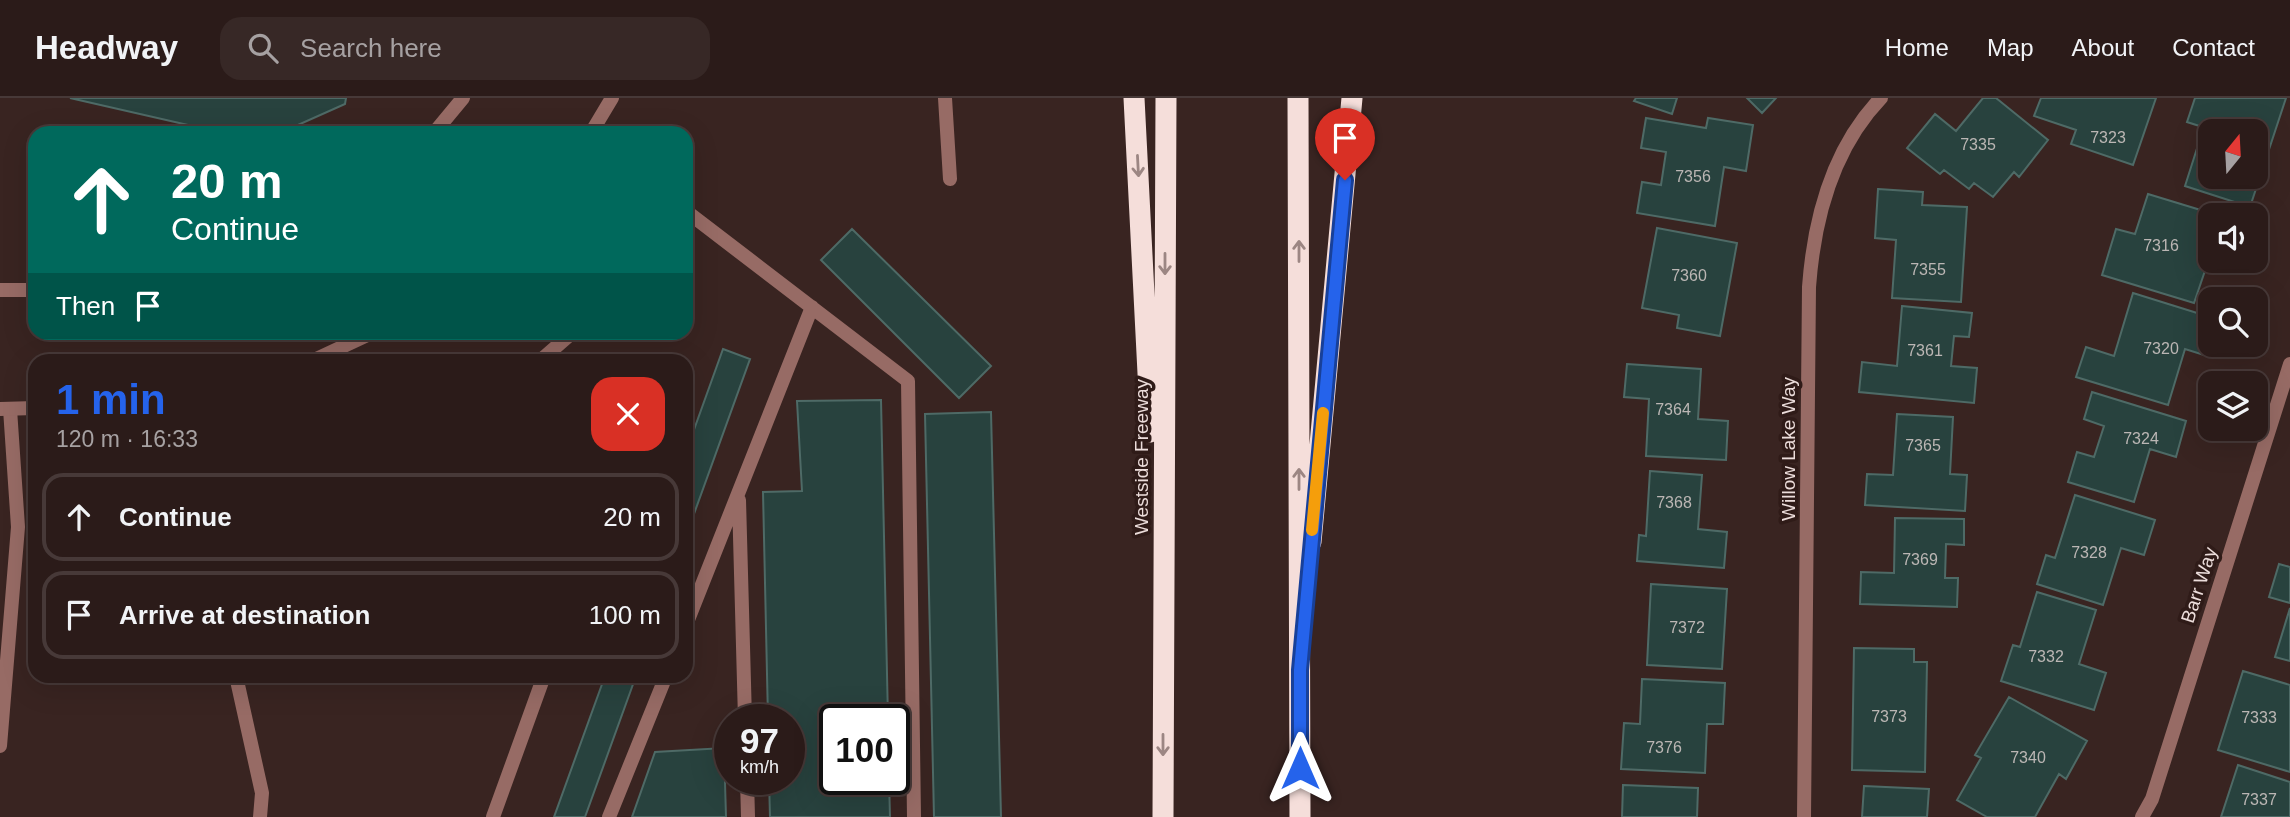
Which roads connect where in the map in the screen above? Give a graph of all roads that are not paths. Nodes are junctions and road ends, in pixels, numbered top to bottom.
1 (463, 98) edge
2 (612, 98) edge
3 (945, 98) edge
4 (1135, 98) edge
5 (1166, 98) edge
6 (1298, 98) edge
7 (1352, 98) edge
8 (1881, 98) edge
9 (440, 126) edge
10 (595, 126) edge
11 (950, 179) dead end
12 (693, 216) edge
13 (0, 290) edge
14 (28, 290) edge
15 (812, 307) junction
16 (357, 340) edge
17 (564, 340) edge
18 (327, 354) edge
19 (548, 354) edge
20 (2290, 364) edge
21 (28, 408) edge
22 (5, 409) edge
23 (739, 492) junction
24 (693, 607) edge
25 (1300, 670) junction
26 (1163, 677) junction
27 (238, 683) edge
28 (541, 683) edge
29 (663, 683) edge
30 (745, 704) edge
31 (0, 746) edge
32 (747, 795) edge
33 (260, 817) edge
34 (493, 817) edge
35 (609, 817) edge
36 (748, 817) edge
37 (914, 817) edge
38 (1163, 817) edge
39 (1300, 817) edge
40 (1804, 817) edge
41 (2142, 817) edge

1 - 9 street
2 - 10 street
3 - 11 street
4 -> 26 highway
5 -> 26 highway, Westside Freeway
25 -> 6 highway
7 - 25 highway
8 - 40 street, Willow Lake Way
12 - 15 street
13 - 14 street
15 - 23 street
15 - 37 street
16 - 18 street
17 - 19 street
20 - 41 street, Barr Way
21 - 22 street
22 - 31 street
23 - 24 street
23 - 30 street
25 - 39 highway
26 -> 38 highway, Westside Freeway
27 - 33 street
28 - 34 street
29 - 35 street
32 - 36 street

